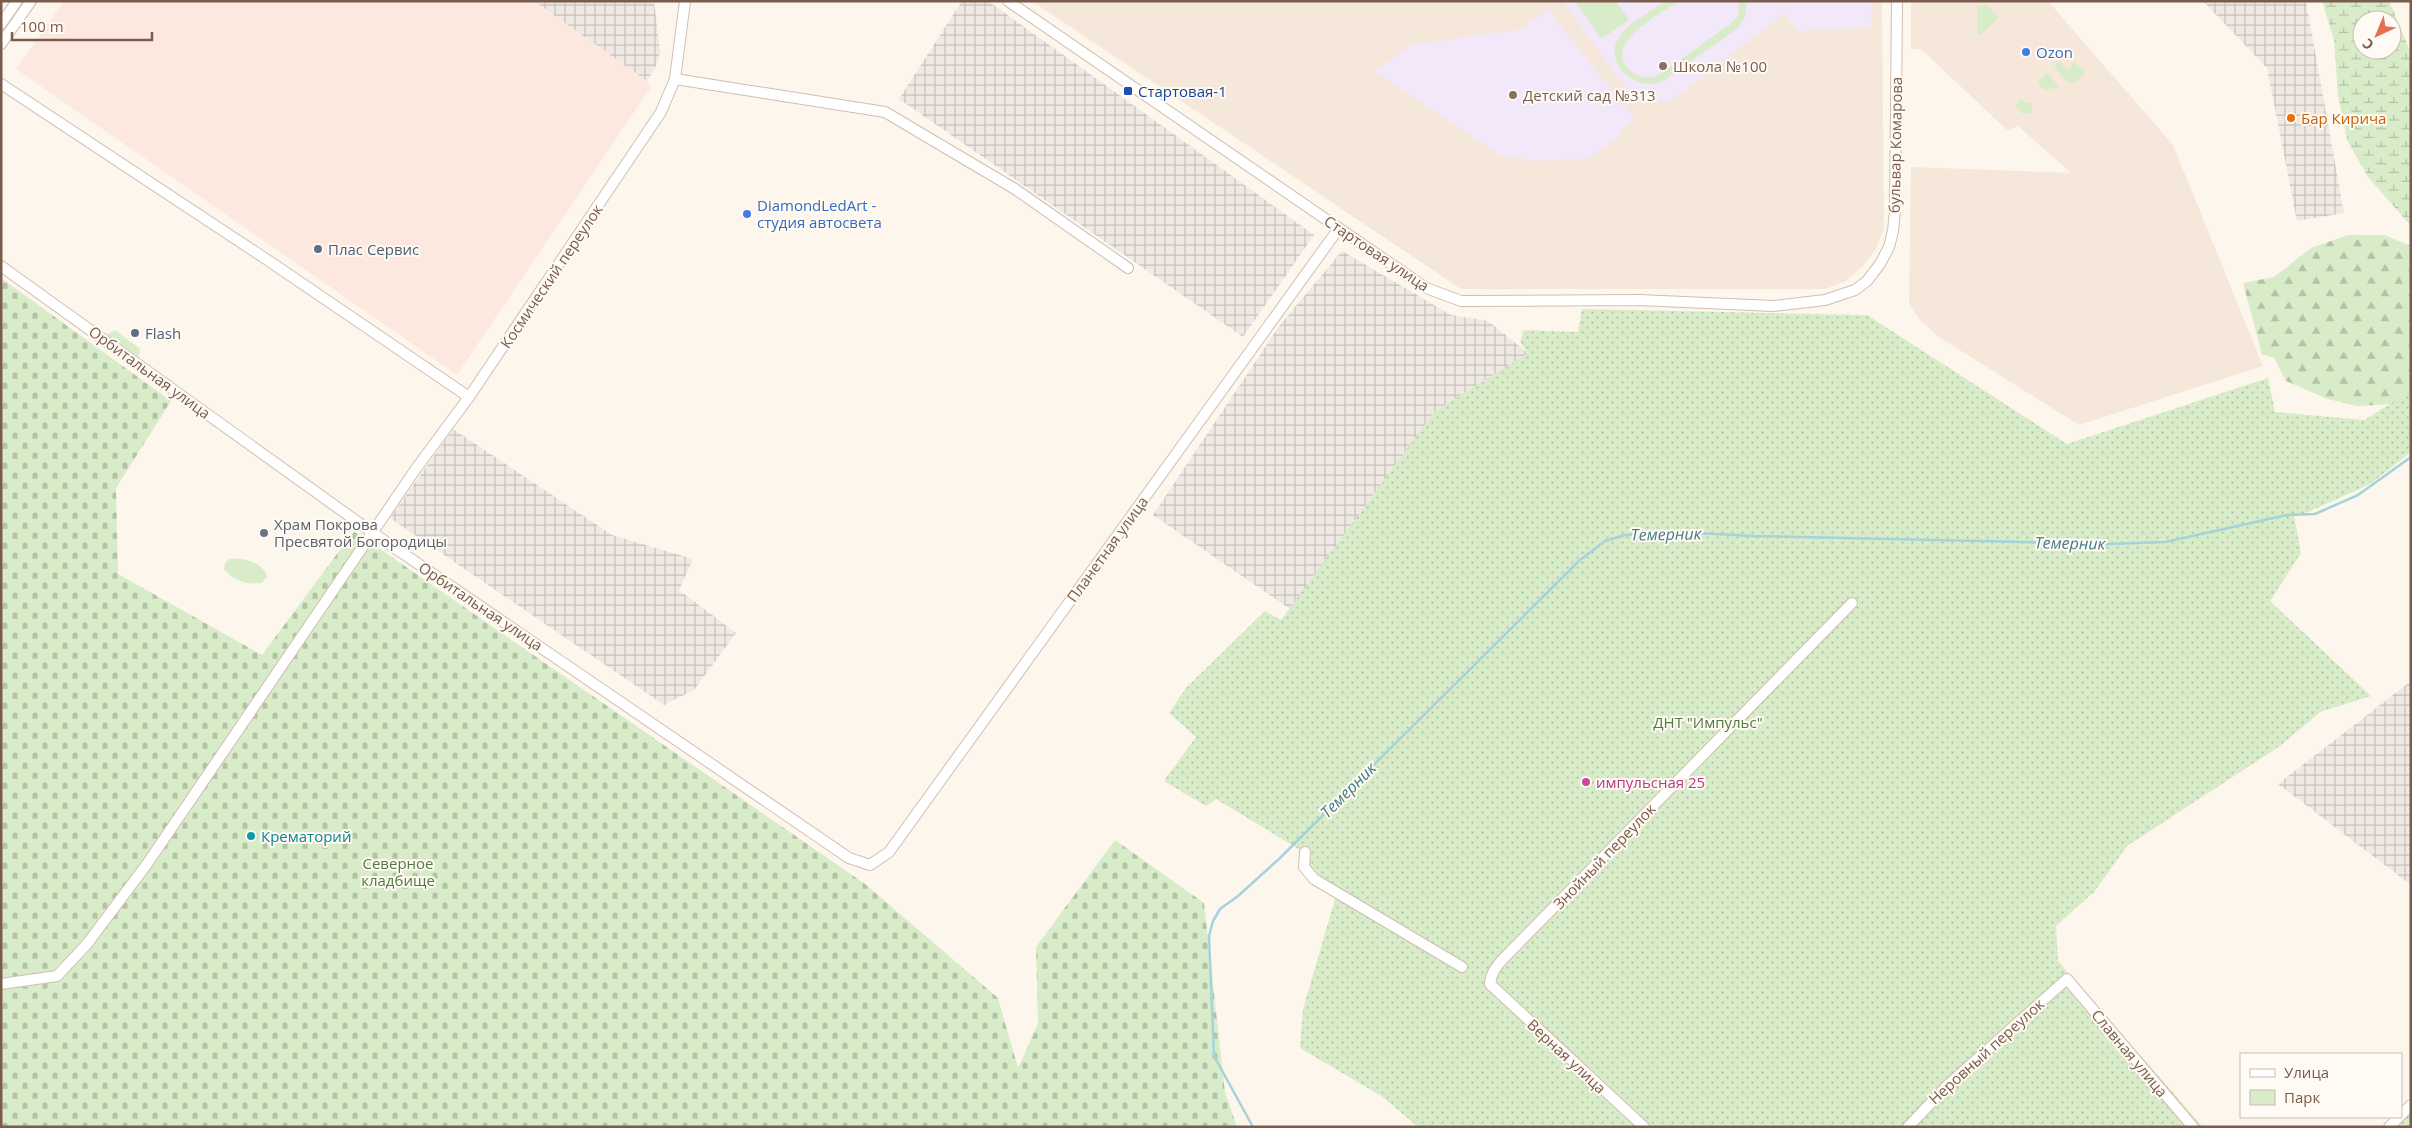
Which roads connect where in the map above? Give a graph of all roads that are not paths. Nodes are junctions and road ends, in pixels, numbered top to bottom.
1 (17, 1) edge
2 (31, 1) edge
3 (686, 1) edge
4 (1008, 1) edge
5 (1897, 1) edge
6 (1, 24) edge
7 (1, 44) edge
8 (675, 78) junction
9 (1, 84) edge
10 (1339, 228) junction
11 (1, 266) edge
12 (1128, 268) dead end
13 (1867, 281) joint
14 (469, 398) junction
15 (373, 533) junction
16 (1852, 603) dead end
17 (1305, 852) dead end
18 (870, 865) joint
19 (1462, 967) dead end
20 (2067, 979) joint
21 (1, 984) edge
22 (1490, 984) joint
23 (2411, 1105) edge
24 (2402, 1114) edge
25 (2398, 1118) edge
26 (1644, 1127) edge
27 (1908, 1127) edge
28 (2193, 1127) edge
29 (2389, 1127) edge

1 - 6 street
2 - 7 street
3 - 8 street, Космический переулок
4 - 10 street, Стартовая улица
5 - 13 street, бульвар Комарова
8 - 12 street
8 - 14 street, Космический переулок
9 - 14 street
10 - 13 street, Стартовая улица
10 - 18 street, Планетная улица
11 - 15 street, Орбитальная улица
14 - 15 street, Космический переулок
15 - 18 street, Орбитальная улица
15 - 21 street, Космический переулок
16 - 22 street, Знойный переулок
17 - 19 street
20 - 27 street, Неровный переулок
20 - 28 street, Славная улица
22 - 26 street, Верная улица
23 - 24 street
25 - 29 street

